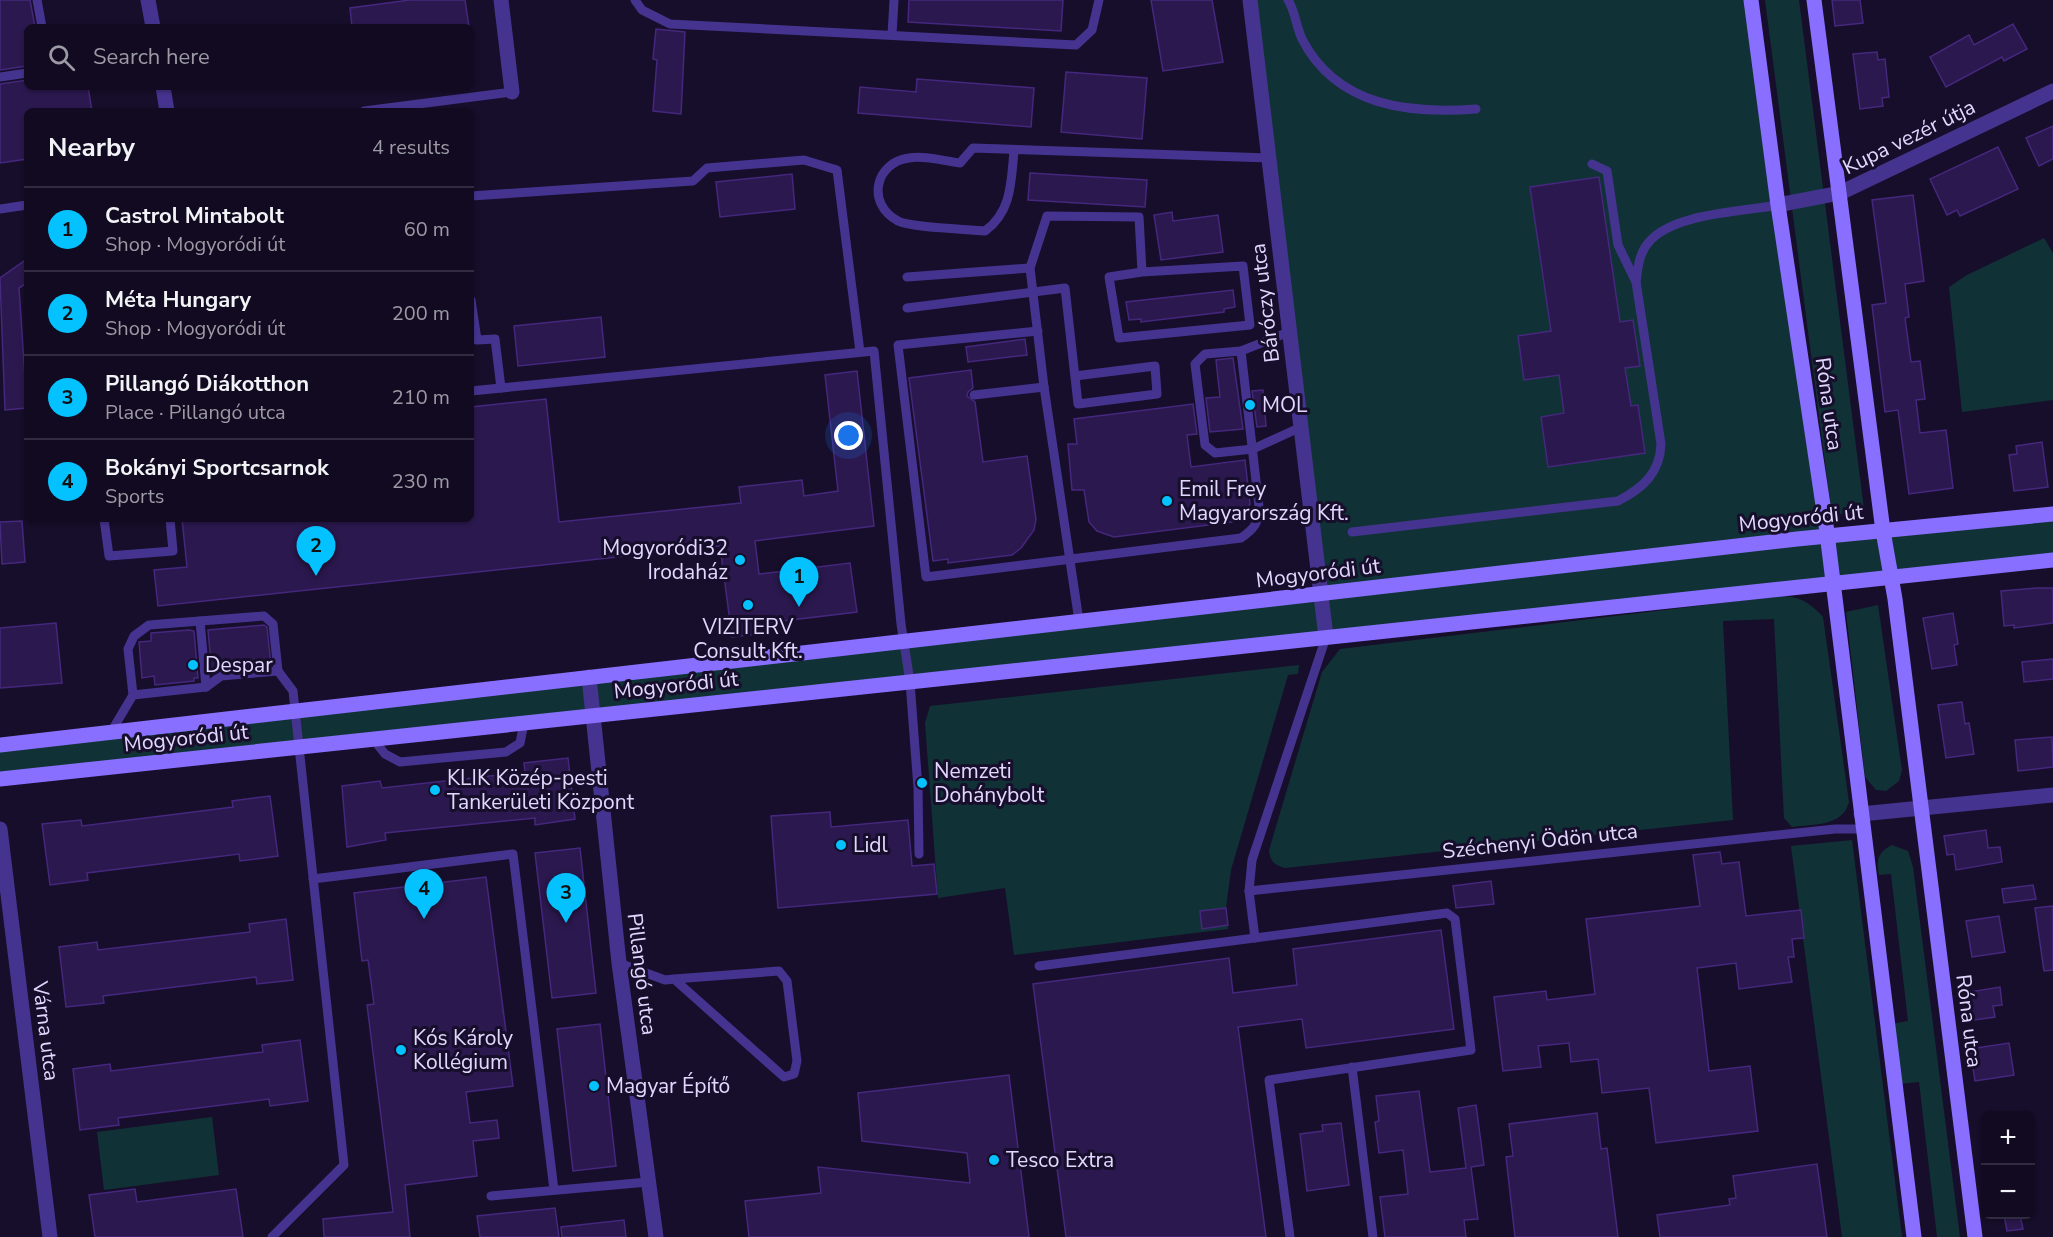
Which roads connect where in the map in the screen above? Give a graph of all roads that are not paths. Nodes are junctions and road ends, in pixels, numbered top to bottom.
1 (37, 0) edge
2 (148, 0) edge
3 (501, 0) edge
4 (635, 0) edge
5 (894, 0) edge
6 (1099, 0) edge
7 (1251, 0) edge
8 (1288, 0) edge
9 (1751, 0) edge
10 (1814, 0) edge
11 (41, 24) edge
12 (152, 24) edge
13 (892, 35) junction
14 (24, 73) edge
15 (0, 77) edge
16 (164, 90) edge
17 (2053, 91) edge
18 (512, 92) joint
19 (166, 108) edge
20 (387, 108) edge
21 (1476, 109) dead end
22 (1014, 151) junction
23 (1269, 158) junction
24 (1592, 164) dead end
25 (1840, 193) junction
26 (474, 196) edge
27 (24, 205) edge
28 (1778, 205) junction
29 (0, 209) edge
30 (1030, 268) junction
31 (1142, 272) junction
32 (907, 277) dead end
33 (1636, 282) junction
34 (1034, 293) junction
35 (907, 308) dead end
36 (474, 320) edge
37 (1038, 331) junction
38 (1289, 332) junction
39 (1241, 351) junction
40 (860, 352) junction
41 (1075, 376) junction
42 (1044, 387) junction
43 (501, 388) junction
44 (474, 391) edge
45 (974, 395) dead end
46 (1301, 427) junction
47 (1253, 449) junction
48 (2053, 514) edge
49 (104, 522) edge
50 (170, 522) edge
51 (1882, 531) junction
52 (1352, 532) dead end
53 (1827, 536) junction
54 (1069, 557) junction
55 (2053, 560) edge
56 (1892, 577) junction
57 (1833, 583) junction
58 (1321, 594) junction
59 (200, 621) junction
60 (1079, 621) junction
61 (1326, 637) junction
62 (904, 641) junction
63 (278, 671) junction
64 (589, 677) junction
65 (910, 682) junction
66 (206, 687) junction
67 (133, 695) junction
68 (296, 711) junction
69 (591, 715) junction
70 (524, 723) junction
71 (111, 732) junction
72 (373, 739) junction
73 (0, 745) edge
74 (298, 747) junction
75 (0, 779) edge
76 (2053, 795) edge
77 (1921, 810) junction
78 (1862, 822) junction
79 (0, 829) edge
80 (919, 854) dead end
81 (313, 879) junction
82 (1249, 891) junction
83 (1255, 938) junction
84 (619, 963) junction
85 (1039, 966) dead end
86 (674, 979) junction
87 (1352, 1068) junction
88 (648, 1182) junction
89 (554, 1190) junction
90 (491, 1196) dead end
91 (50, 1237) edge
92 (272, 1237) edge
93 (656, 1237) edge
94 (1290, 1237) edge
95 (1372, 1237) edge
96 (1914, 1237) edge
97 (1975, 1237) edge

1 - 11 lane
2 - 12 street
3 - 18 street
4 - 13 lane
5 - 13 lane
6 - 13 lane
7 - 23 street, Báróczy utca
8 - 21 lane
9 - 28 street, Róna utca
10 - 25 street, Róna utca
14 - 15 lane
16 - 19 street
17 - 25 street, Kupa vezér útja
18 - 20 lane
22 - 22 lane
22 - 23 lane
23 - 38 street, Báróczy utca
24 - 33 lane
25 - 28 street, Kupa vezér útja
25 - 51 street, Róna utca
26 - 40 lane
27 - 29 lane
28 - 33 lane
28 - 53 street, Róna utca
30 - 31 lane
30 - 32 lane
30 - 34 lane
31 - 31 lane
33 - 52 lane
34 - 35 lane
34 - 37 lane
34 - 41 lane
36 - 43 lane
37 - 42 lane
37 - 54 lane
38 - 39 lane
38 - 46 street, Báróczy utca
39 - 47 lane
39 - 47 lane
40 - 43 lane
40 - 62 lane
41 - 41 lane
42 - 45 lane
42 - 54 lane
43 - 44 lane
46 - 47 lane
46 - 58 street, Báróczy utca
47 - 54 lane
48 - 51 street, Mogyoródi út
49 - 50 lane
51 - 53 street, Mogyoródi út
51 - 56 street, Róna utca
53 - 57 street, Róna utca
53 - 58 street, Mogyoródi út
54 - 60 lane
55 - 56 street, Mogyoródi út
56 - 57 street, Mogyoródi út
56 - 77 street, Róna utca
57 - 61 street, Mogyoródi út
57 - 78 street, Róna utca
58 - 60 street, Mogyoródi út
58 - 61 street, Báróczy utca
59 - 63 lane
59 - 66 lane
59 - 67 lane
60 - 62 street, Mogyoródi út
61 - 65 street, Mogyoródi út
61 - 82 lane
62 - 64 street, Mogyoródi út
62 - 65 lane
63 - 66 lane
63 - 68 lane
64 - 68 street, Mogyoródi út
64 - 69 street, Mogyoródi út
65 - 69 street, Mogyoródi út
65 - 80 lane
66 - 67 lane
67 - 71 lane
68 - 71 street, Mogyoródi út
68 - 74 lane
69 - 70 street, Mogyoródi út
69 - 84 street, Pillangó utca
70 - 72 street, Mogyoródi út
70 - 72 lane
71 - 73 street, Mogyoródi út
72 - 74 street, Mogyoródi út
74 - 75 street, Mogyoródi út
74 - 81 lane
76 - 77 street
77 - 78 street
77 - 97 street, Róna utca
78 - 82 lane, Széchenyi Ödön utca
78 - 96 street, Róna utca
79 - 91 street, Várna utca
81 - 89 lane
81 - 92 lane
82 - 83 lane
83 - 85 lane
83 - 87 lane
84 - 86 lane
84 - 88 street, Pillangó utca
86 - 86 lane
87 - 94 lane
87 - 95 lane
88 - 89 lane
88 - 93 street, Pillangó utca
89 - 90 lane

